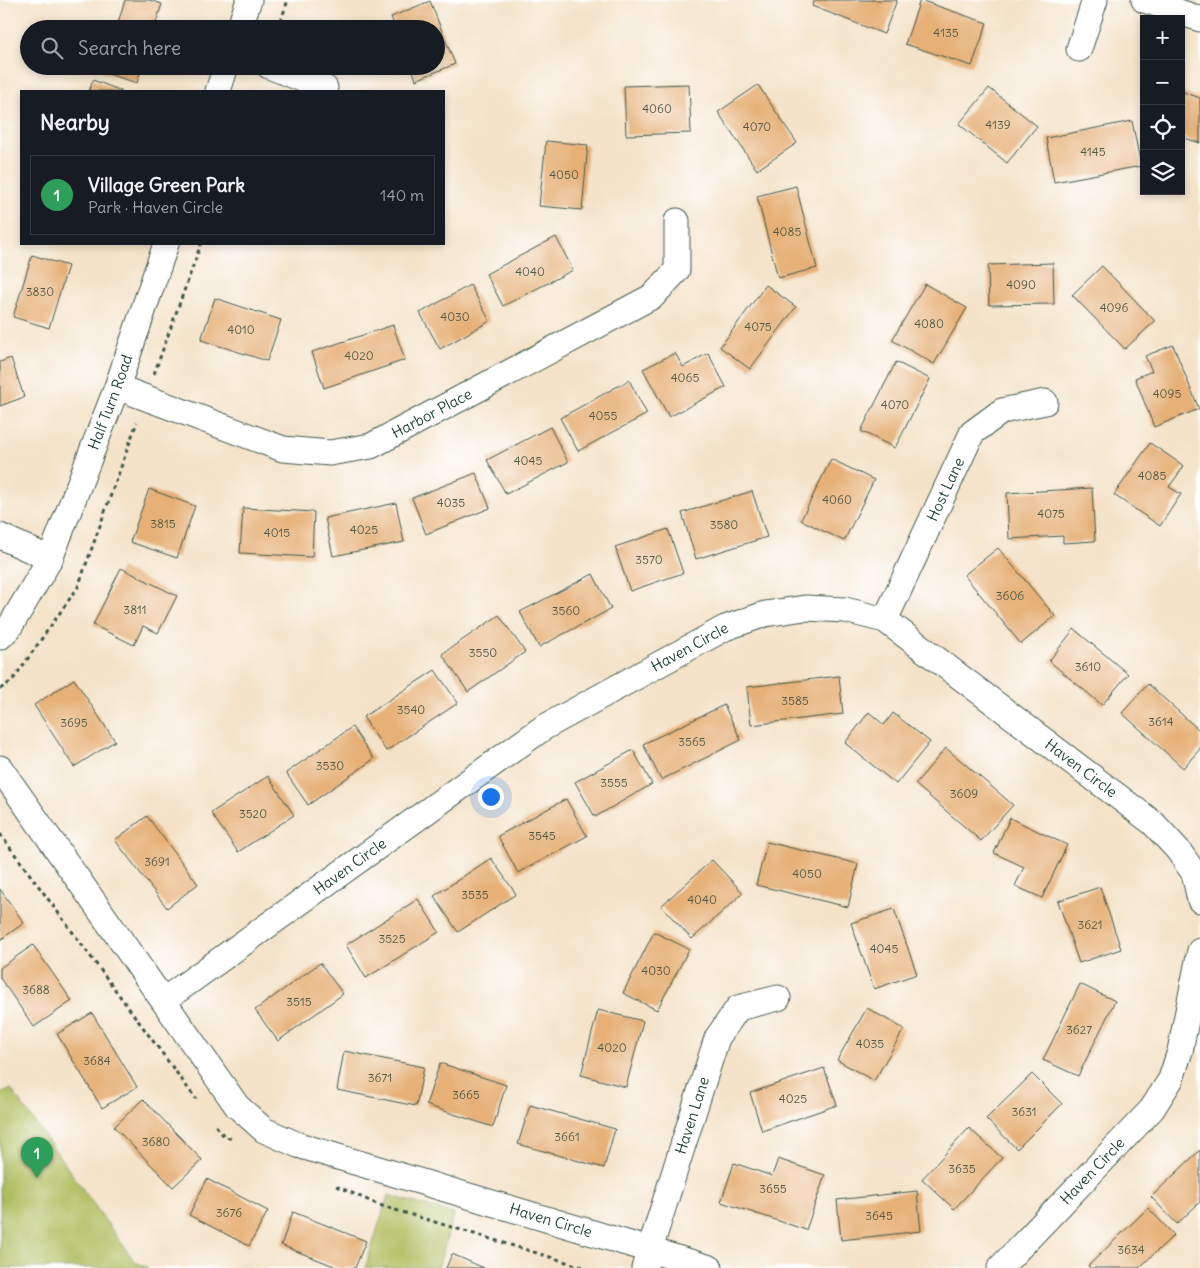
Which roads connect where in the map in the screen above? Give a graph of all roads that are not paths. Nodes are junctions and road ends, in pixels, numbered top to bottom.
1 (249, 0) edge
2 (1095, 0) edge
3 (1144, 0) edge
4 (1200, 19) edge
5 (242, 20) edge
6 (1079, 49) dead end
7 (223, 75) edge
8 (292, 75) edge
9 (325, 88) dead end
10 (218, 90) edge
11 (677, 221) dead end
12 (166, 245) edge
13 (116, 387) junction
14 (1045, 402) dead end
15 (0, 536) edge
16 (50, 558) junction
17 (885, 620) junction
18 (0, 638) edge
19 (0, 768) edge
20 (1200, 900) edge
21 (1200, 951) edge
22 (778, 998) dead end
23 (164, 1000) junction
24 (646, 1259) edge
25 (710, 1268) edge
26 (1000, 1268) edge

1 - 5 street
2 - 6 street
3 - 4 street
7 - 10 street
8 - 9 street
11 - 13 street, Harbor Place
12 - 13 street, Half Turn Road
13 - 16 street, Half Turn Road
14 - 17 street, Host Lane
15 - 16 street
16 - 18 street, Half Turn Road
17 - 20 street, Haven Circle
17 - 23 street, Haven Circle
19 - 23 street, Haven Circle
21 - 26 street, Haven Circle
22 - 24 street, Haven Lane
23 - 24 street, Haven Circle
24 - 25 street, Haven Circle

